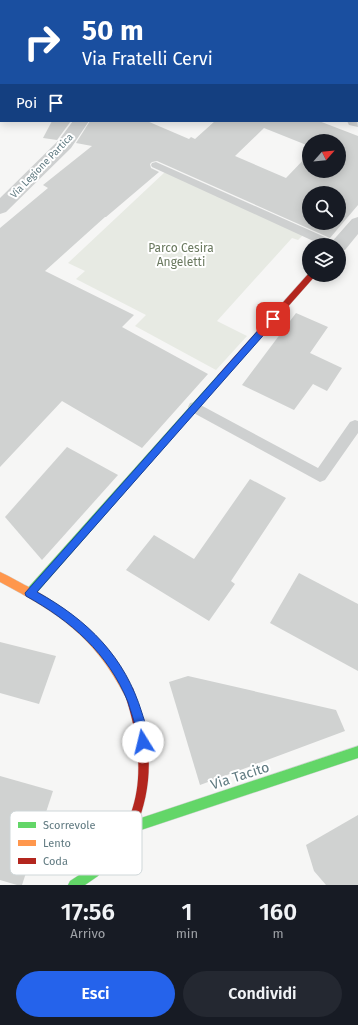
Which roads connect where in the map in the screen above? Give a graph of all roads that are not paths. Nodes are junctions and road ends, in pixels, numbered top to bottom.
1 (80, 122) edge
2 (156, 165) dead end
3 (0, 208) edge
4 (358, 223) edge
5 (317, 238) edge
6 (344, 238) edge
7 (306, 282) edge
8 (195, 407) junction
9 (355, 426) dead end
10 (0, 576) edge
11 (30, 593) junction
12 (358, 752) edge
13 (137, 811) edge
14 (142, 824) edge
15 (89, 875) edge
16 (74, 885) edge

1 - 3 street, Via Legione Partica
2 - 5 lane
4 - 6 street
7 - 8 street
8 - 9 lane
8 - 11 street
10 - 11 street
11 - 13 street
12 - 14 street, Via Tacito
15 - 16 street

